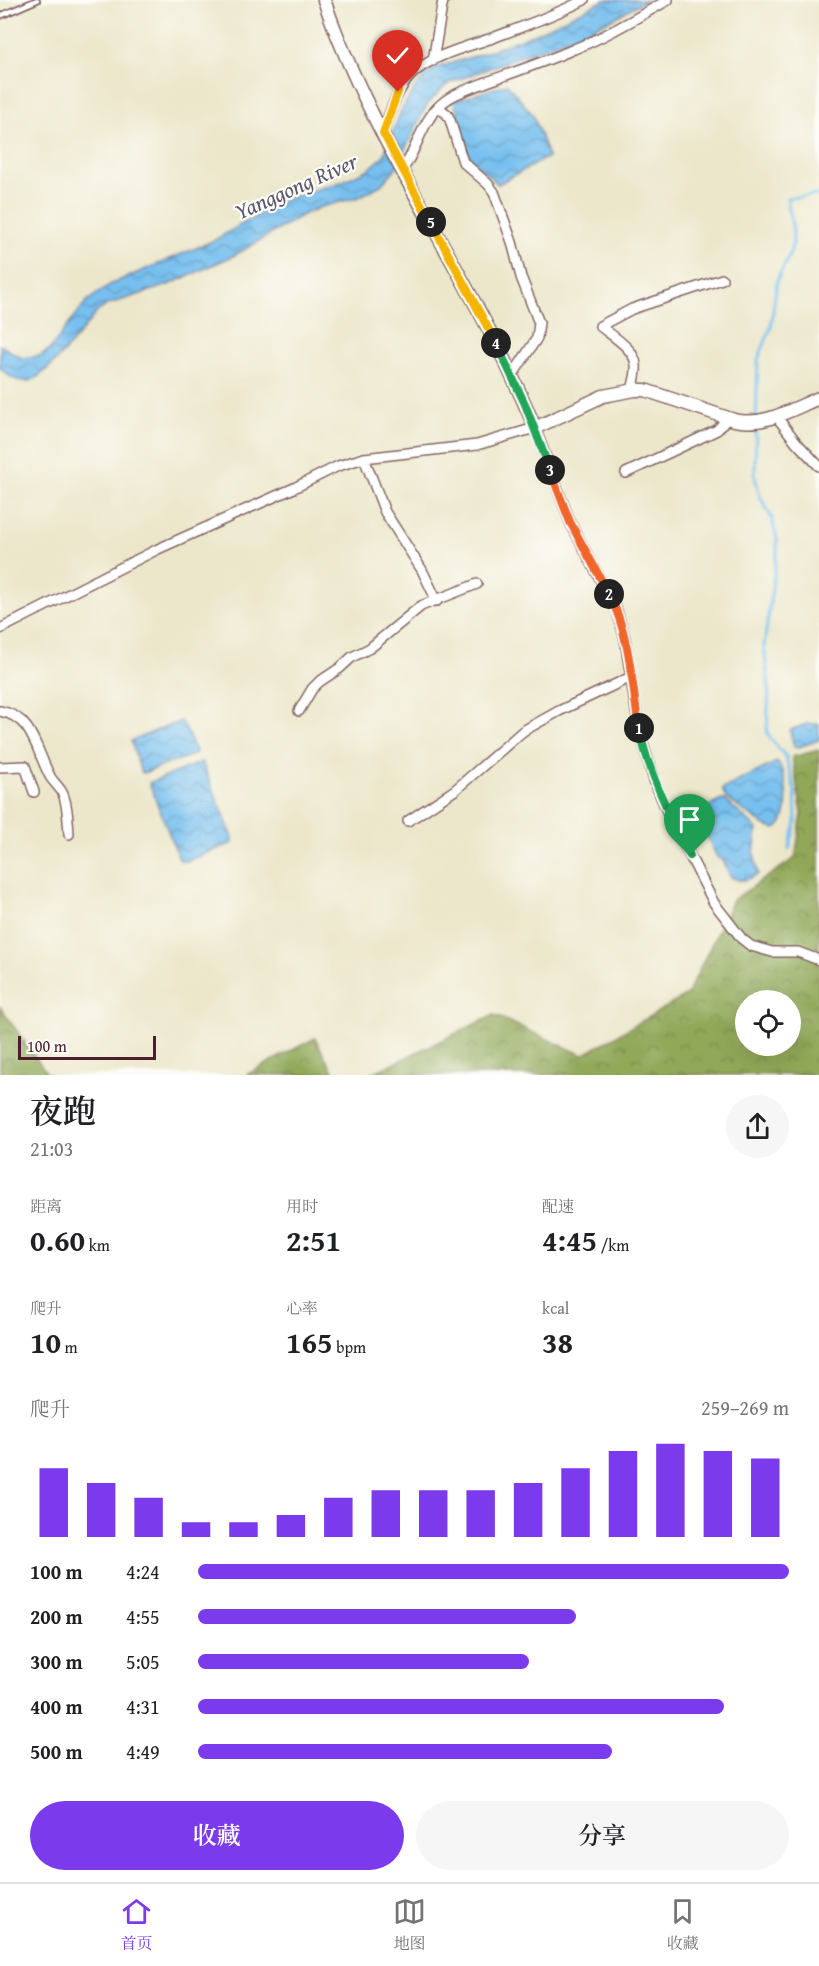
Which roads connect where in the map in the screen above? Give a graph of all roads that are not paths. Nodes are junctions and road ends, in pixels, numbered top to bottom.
1 (37, 0) edge
2 (324, 0) edge
3 (443, 0) edge
4 (584, 0) edge
5 (668, 0) edge
6 (0, 16) edge
7 (433, 61) junction
8 (438, 107) junction
9 (385, 136) junction
10 (402, 167) junction
11 (722, 279) dead end
12 (512, 376) junction
13 (632, 390) junction
14 (819, 398) edge
15 (776, 416) junction
16 (728, 418) junction
17 (535, 428) junction
18 (364, 458) junction
19 (819, 466) edge
20 (626, 473) dead end
21 (477, 584) dead end
22 (437, 601) junction
23 (0, 629) edge
24 (631, 677) junction
25 (0, 711) edge
26 (299, 711) dead end
27 (0, 767) edge
28 (34, 792) dead end
29 (408, 821) dead end
30 (69, 834) dead end
31 (819, 960) edge

1 - 6 lane
2 - 9 street
3 - 7 street
4 - 7 street
5 - 8 street
7 - 9 street
8 - 10 street
8 - 12 street
9 - 10 street
10 - 12 street
11 - 13 street
12 - 17 street
13 - 16 street
13 - 17 street
14 - 15 street
15 - 16 street
15 - 19 street
16 - 20 street
17 - 18 street
17 - 24 street
18 - 22 street
18 - 23 street
21 - 22 street
22 - 26 street
24 - 29 street
24 - 31 street
25 - 30 street
27 - 28 street

